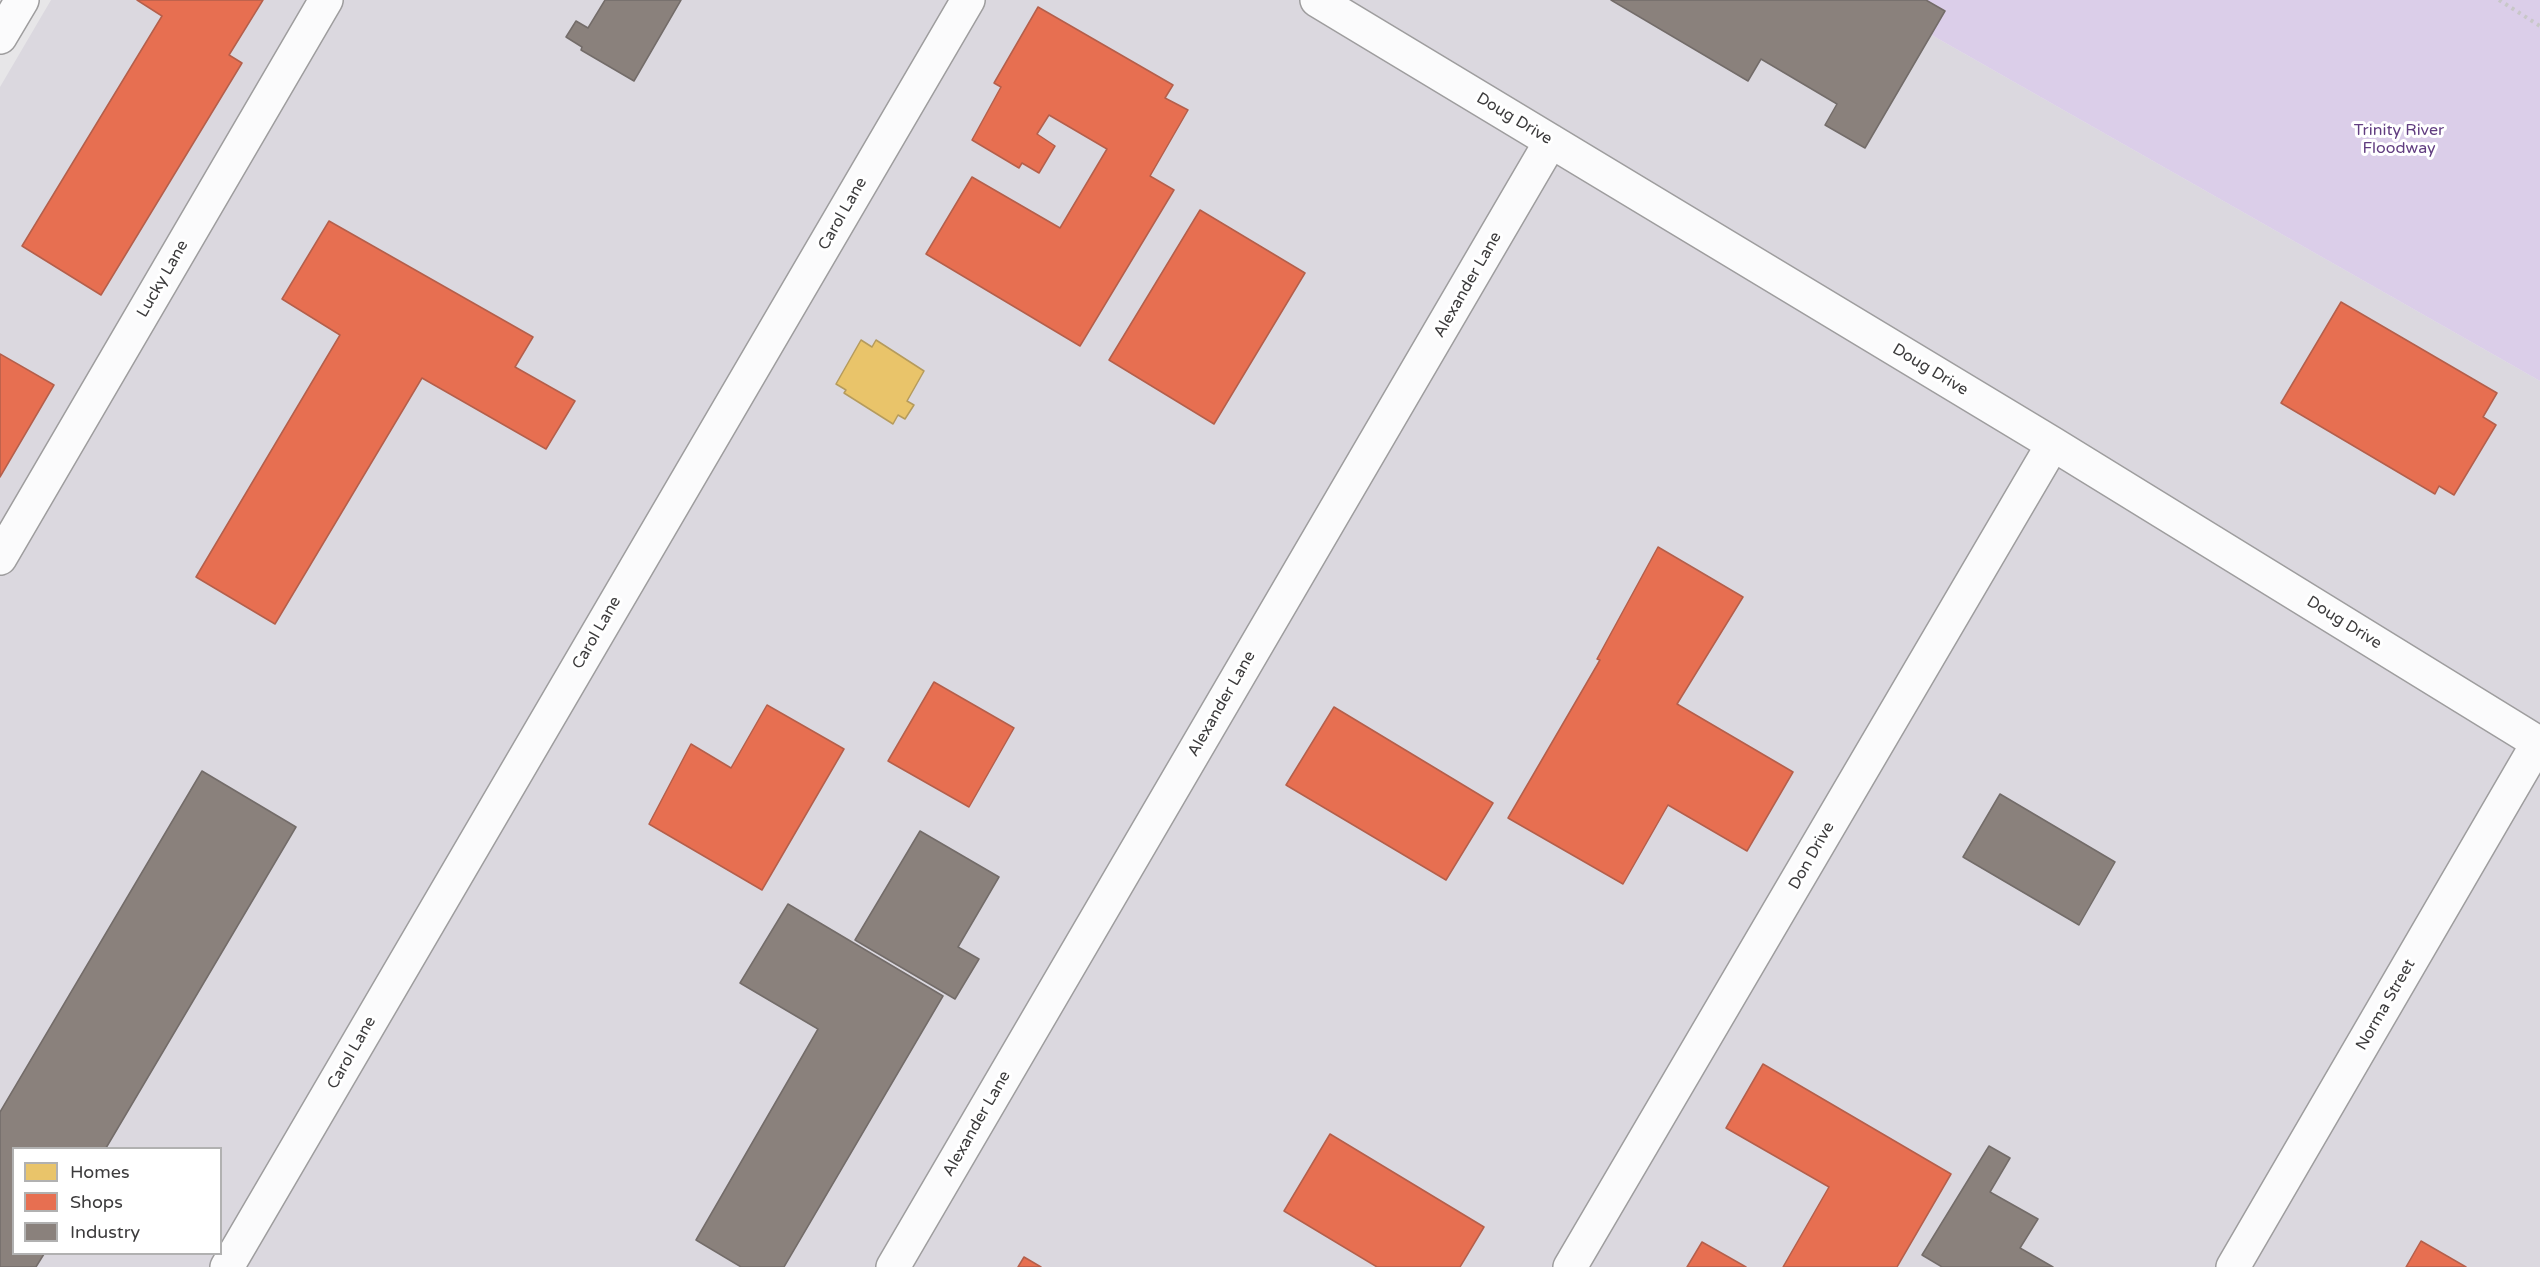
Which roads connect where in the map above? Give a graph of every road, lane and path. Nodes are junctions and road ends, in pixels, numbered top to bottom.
1 (22, 0) edge
2 (326, 0) edge
3 (968, 0) edge
4 (1317, 0) edge
5 (2499, 0) edge
6 (2540, 26) edge
7 (0, 37) edge
8 (1551, 141) junction
9 (2054, 444) junction
10 (0, 558) edge
11 (2539, 743) edge
12 (226, 1267) edge
13 (893, 1267) edge
14 (1570, 1267) edge
15 (2233, 1267) edge

1 - 7 street
2 - 10 street, Lucky Lane
3 - 12 street, Carol Lane
4 - 8 street, Doug Drive
5 - 6 path
8 - 9 street, Doug Drive
8 - 13 street, Alexander Lane
9 - 11 street, Doug Drive
9 - 14 street, Don Drive
11 - 15 street, Norma Street

